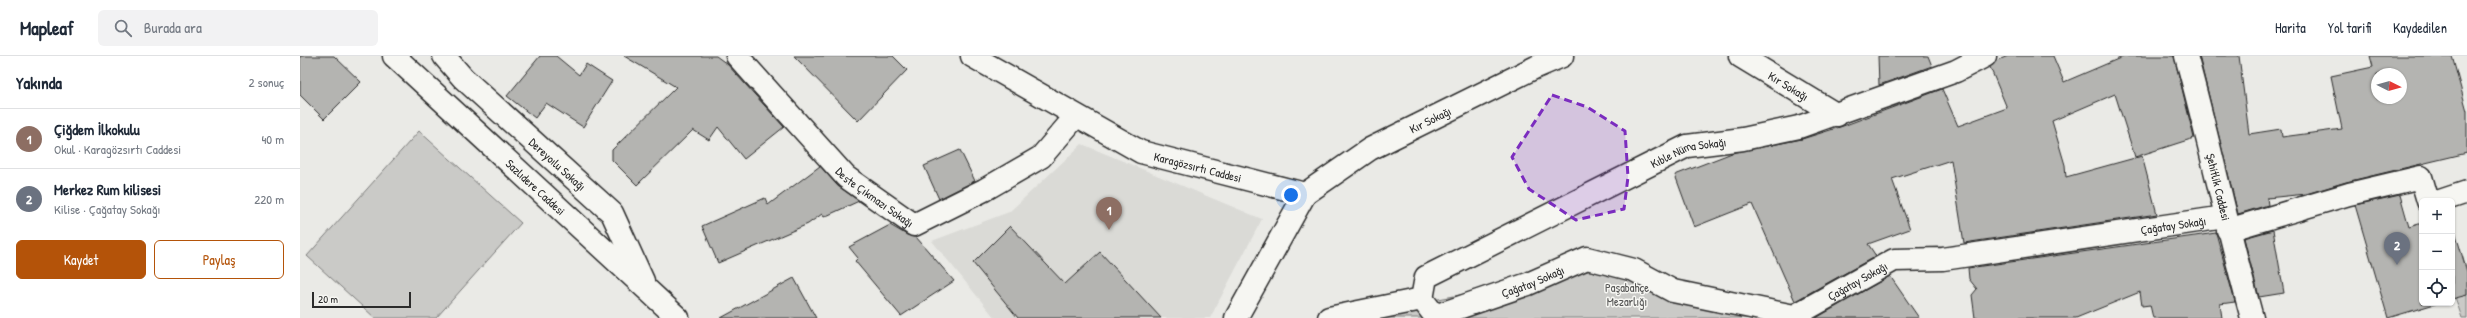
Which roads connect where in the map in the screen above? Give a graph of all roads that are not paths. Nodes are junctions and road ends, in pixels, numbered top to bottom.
1 (394, 56) edge
2 (444, 56) edge
3 (737, 56) edge
4 (972, 56) edge
5 (1562, 56) edge
6 (1740, 56) edge
7 (1985, 56) edge
8 (2186, 56) edge
9 (1953, 64) edge
10 (1837, 115) junction
11 (1076, 116) junction
12 (2467, 192) edge
13 (1305, 194) junction
14 (2427, 198) edge
15 (2449, 198) edge
16 (2226, 223) junction
17 (648, 290) junction
18 (1422, 299) junction
19 (678, 318) edge
20 (1236, 318) edge
21 (1329, 318) edge
22 (2252, 318) edge

1 - 17 street, Sazlıdere Caddesi
2 - 17 street, Dereyoılu Sokağı
3 - 11 street, Deste Çıkmazı Sokağı
4 - 11 street, Karagözsırtı Caddesi
5 - 13 street, Kır Sokağı
6 - 10 street, Kır Sokağı
7 - 9 street, Kıble Nüma Sokağı
8 - 16 street, Şehitlik Caddesi
9 - 10 street, Kıble Nüma Sokağı
10 - 18 street, Kıble Nüma Sokağı
11 - 13 street, Karagözsırtı Caddesi
12 - 15 street
13 - 20 street
14 - 16 street, Çağatay Sokağı
16 - 18 street, Çağatay Sokağı
16 - 22 street, Şehitlik Caddesi
17 - 19 street, Sazlıdere Caddesi
18 - 21 street

